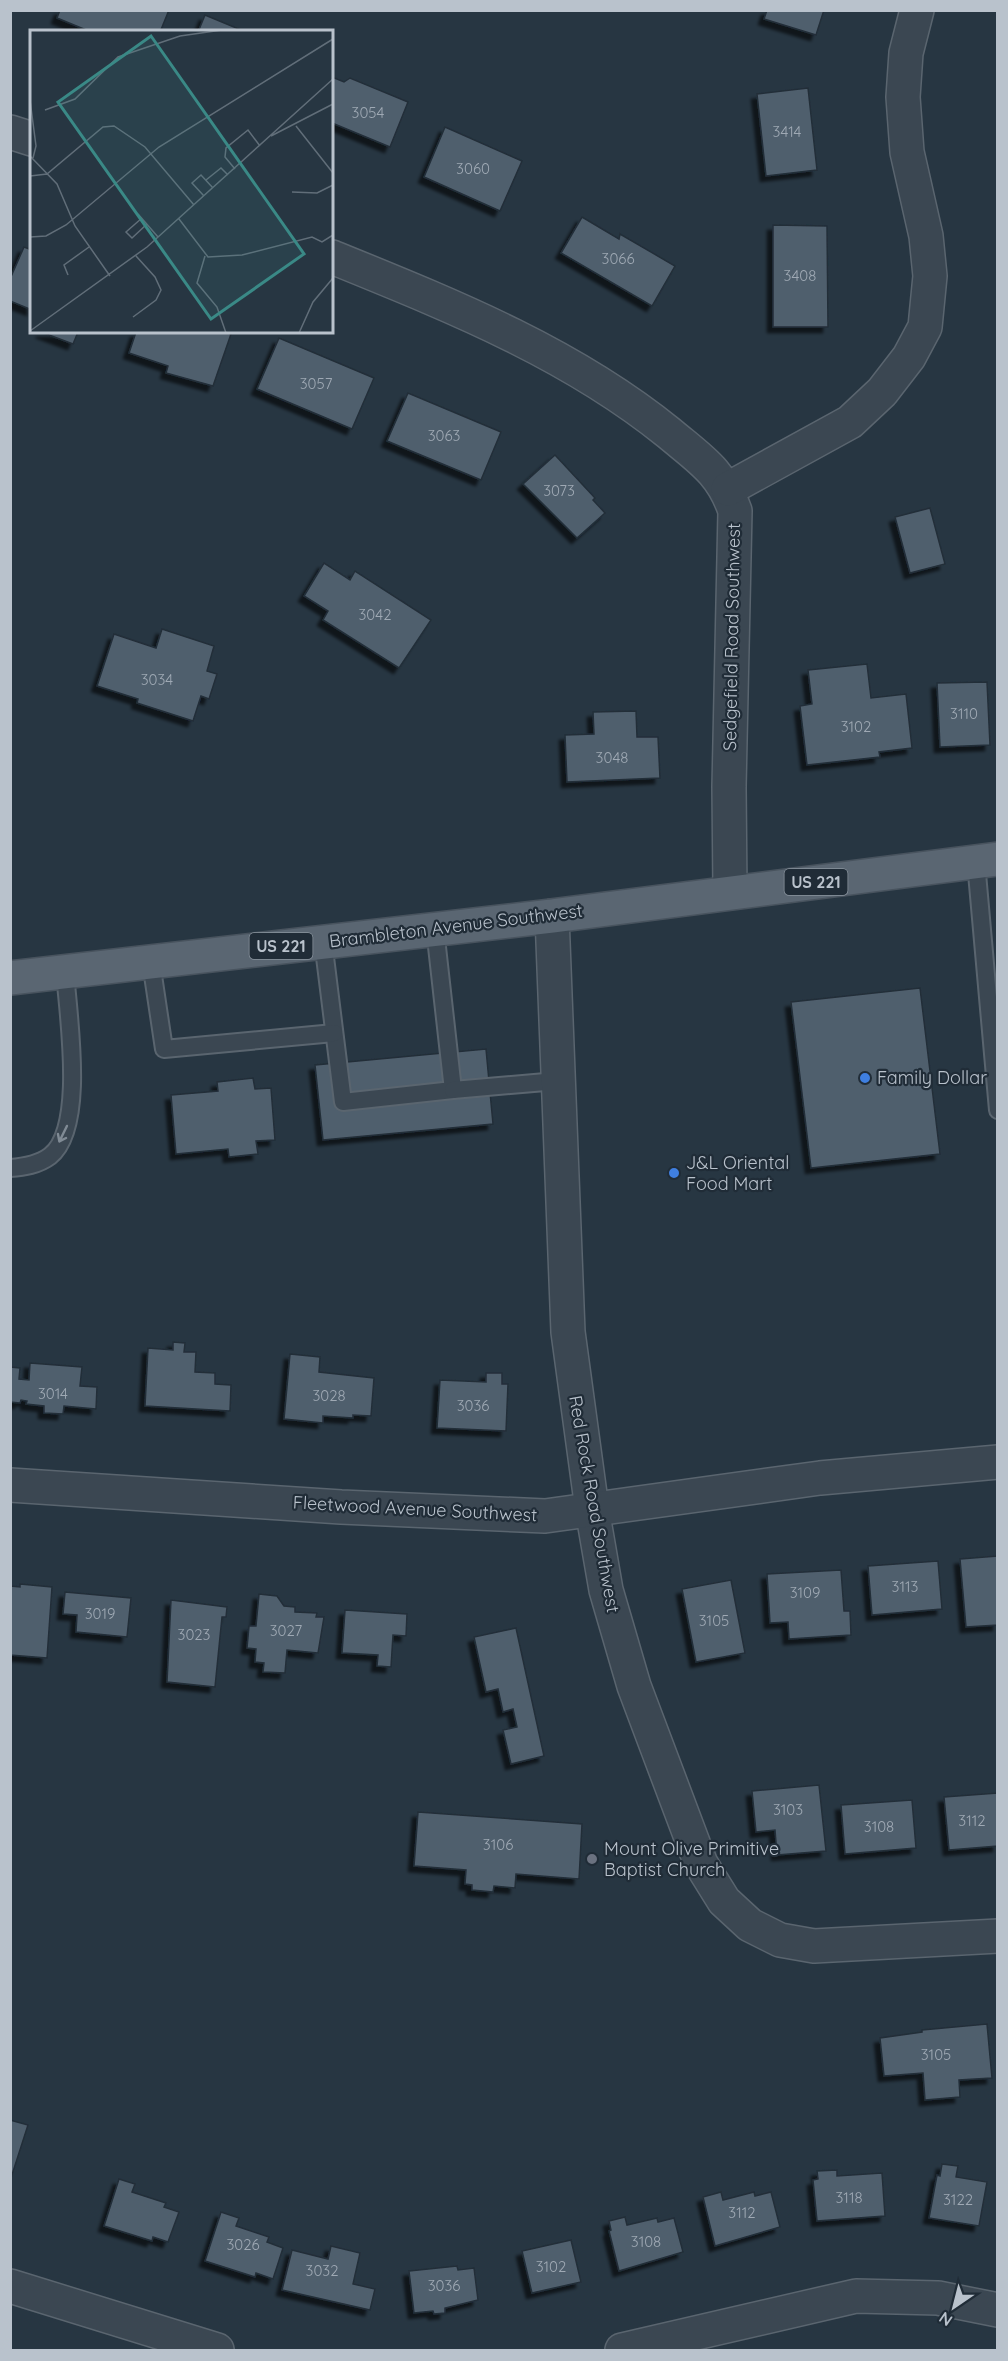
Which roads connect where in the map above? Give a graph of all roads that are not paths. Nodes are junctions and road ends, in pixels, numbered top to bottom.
1 (916, 10) edge
2 (10, 132) edge
3 (30, 138) edge
4 (333, 256) edge
5 (728, 489) junction
6 (987, 861) edge
7 (730, 891) junction
8 (552, 916) junction
9 (435, 929) junction
10 (323, 941) junction
11 (151, 962) junction
12 (65, 972) junction
13 (10, 978) edge
14 (994, 1017) edge
15 (334, 1033) junction
16 (557, 1081) junction
17 (997, 1088) edge
18 (453, 1090) junction
19 (998, 1110) edge
20 (10, 1168) edge
21 (998, 1462) edge
22 (10, 1485) edge
23 (592, 1509) junction
24 (998, 1936) edge
25 (10, 2286) edge
26 (998, 2310) edge
27 (217, 2350) edge
28 (622, 2350) edge

1 - 5 street
2 - 3 street
4 - 5 street, Sedgefield Road Southwest
5 - 7 street, Sedgefield Road Southwest
6 - 7 main road, Brambleton Avenue Southwest / US 221
6 - 14 lane
7 - 8 main road, Brambleton Avenue Southwest / US 221
8 - 9 main road, Brambleton Avenue Southwest / US 221
8 - 16 street, Red Rock Road Southwest
9 - 10 main road, Brambleton Avenue Southwest / US 221
9 - 18 lane
10 - 11 main road, Brambleton Avenue Southwest / US 221
10 - 15 lane
11 - 12 main road, Brambleton Avenue Southwest / US 221
11 - 15 lane
12 - 13 main road, Brambleton Avenue Southwest / US 221
12 -> 20 lane
14 - 17 lane
15 - 18 lane
16 - 18 lane
16 - 23 street, Red Rock Road Southwest
17 - 19 lane
21 - 23 street, Fleetwood Avenue Southwest
22 - 23 street, Fleetwood Avenue Southwest
23 - 24 street, Red Rock Road Southwest
25 - 27 street
26 - 28 street

